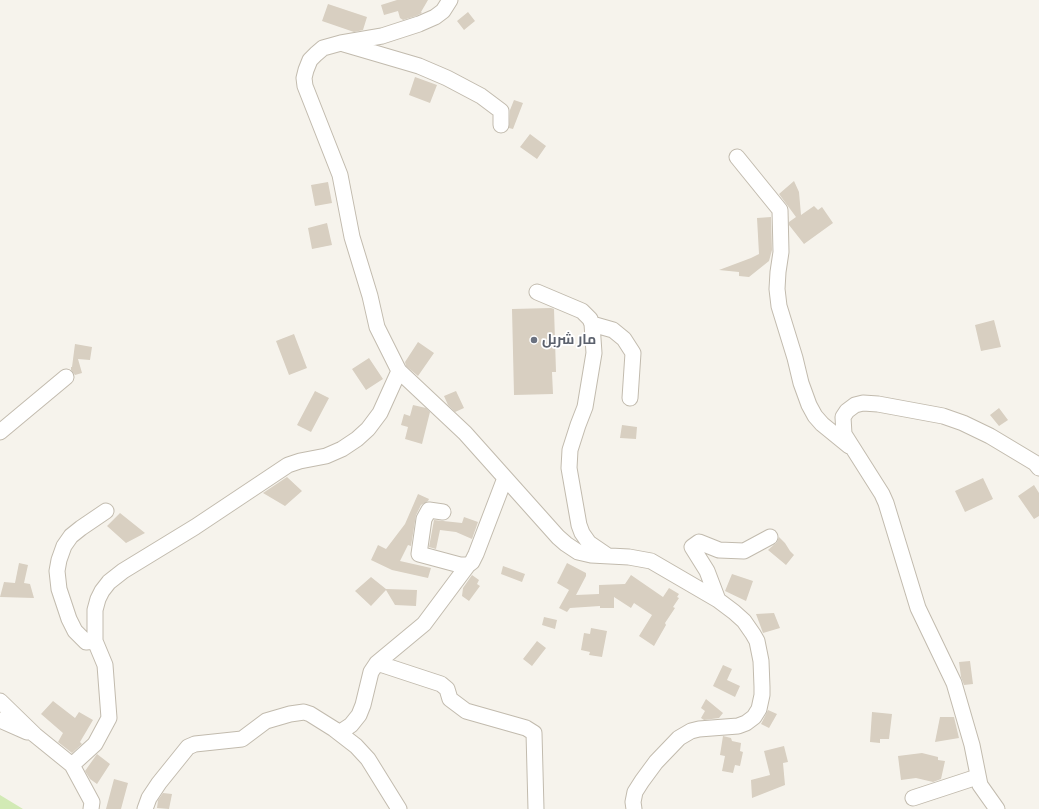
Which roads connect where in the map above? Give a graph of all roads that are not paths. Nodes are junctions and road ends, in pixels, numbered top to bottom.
1 (450, 0) edge
2 (341, 43) junction
3 (501, 125) dead end
4 (737, 157) dead end
5 (536, 292) dead end
6 (592, 324) junction
7 (399, 370) junction
8 (66, 377) dead end
9 (630, 398) dead end
10 (0, 432) edge
11 (853, 449) junction
12 (1039, 468) edge
13 (505, 478) junction
14 (106, 511) dead end
15 (443, 512) dead end
16 (770, 537) dead end
17 (609, 556) junction
18 (468, 565) junction
19 (718, 600) junction
20 (95, 641) junction
21 (377, 663) junction
22 (0, 701) edge
23 (0, 720) edge
24 (340, 733) junction
25 (35, 735) junction
26 (72, 765) junction
27 (977, 777) junction
28 (913, 798) dead end
29 (91, 809) edge
30 (145, 809) edge
31 (398, 809) edge
32 (536, 809) edge
33 (634, 809) edge
34 (998, 809) edge

1 - 2 street
2 - 3 street
2 - 7 street
4 - 11 street
5 - 6 street
6 - 9 street
6 - 17 street
7 - 13 street
7 - 20 street
8 - 10 street
11 - 12 street
11 - 27 street
13 - 17 street
13 - 18 street
14 - 20 street
15 - 18 street
16 - 19 street
17 - 19 street
18 - 21 street
19 - 33 street
20 - 26 street
21 - 24 street
21 - 32 street
22 - 25 street
23 - 25 street
24 - 30 street
24 - 31 street
25 - 26 street
26 - 29 street
27 - 28 street
27 - 34 street

